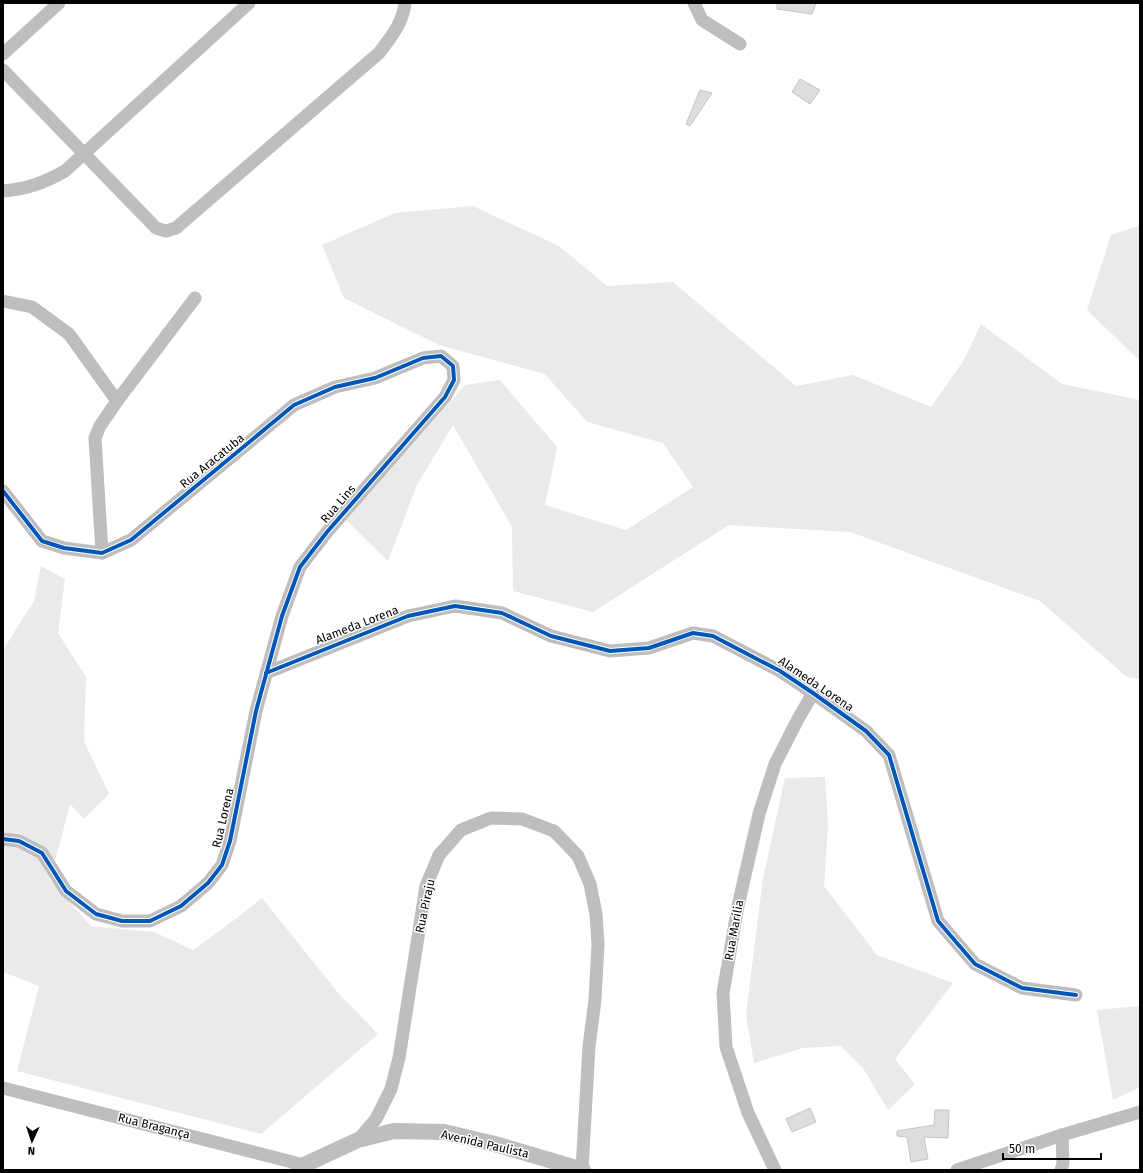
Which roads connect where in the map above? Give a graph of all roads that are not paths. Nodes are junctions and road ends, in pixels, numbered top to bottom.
1 (59, 3) edge
2 (249, 3) edge
3 (405, 3) edge
4 (694, 3) edge
5 (740, 44) dead end
6 (3, 54) edge
7 (3, 70) edge
8 (85, 154) junction
9 (3, 191) edge
10 (195, 298) dead end
11 (3, 301) edge
12 (453, 366) joint
13 (117, 401) junction
14 (3, 491) edge
15 (102, 553) junction
16 (266, 673) junction
17 (813, 693) junction
18 (3, 838) edge
19 (1076, 995) dead end
20 (3, 1088) edge
21 (1140, 1112) edge
22 (1062, 1135) junction
23 (358, 1140) junction
24 (301, 1167) edge
25 (582, 1170) edge
26 (775, 1170) edge
27 (958, 1170) edge
28 (1061, 1170) edge

1 - 6 street
2 - 8 street
3 - 8 street
4 - 5 street
7 - 8 street
8 - 9 street
10 - 13 street
11 - 13 street
12 - 15 street, Rua Aracatuba
12 - 16 street, Rua Lins
13 - 15 street
14 - 15 street
16 - 17 street, Alameda Lorena
16 - 18 street, Rua Lorena
17 - 19 street, Alameda Lorena
17 - 26 street, Rua Marília
20 - 24 street, Rua Bragança
21 - 22 street
22 - 27 street
22 - 28 street
23 - 24 street, Avenida Paulista
23 - 25 street, Avenida Paulista
23 - 25 street, Rua Piraju

